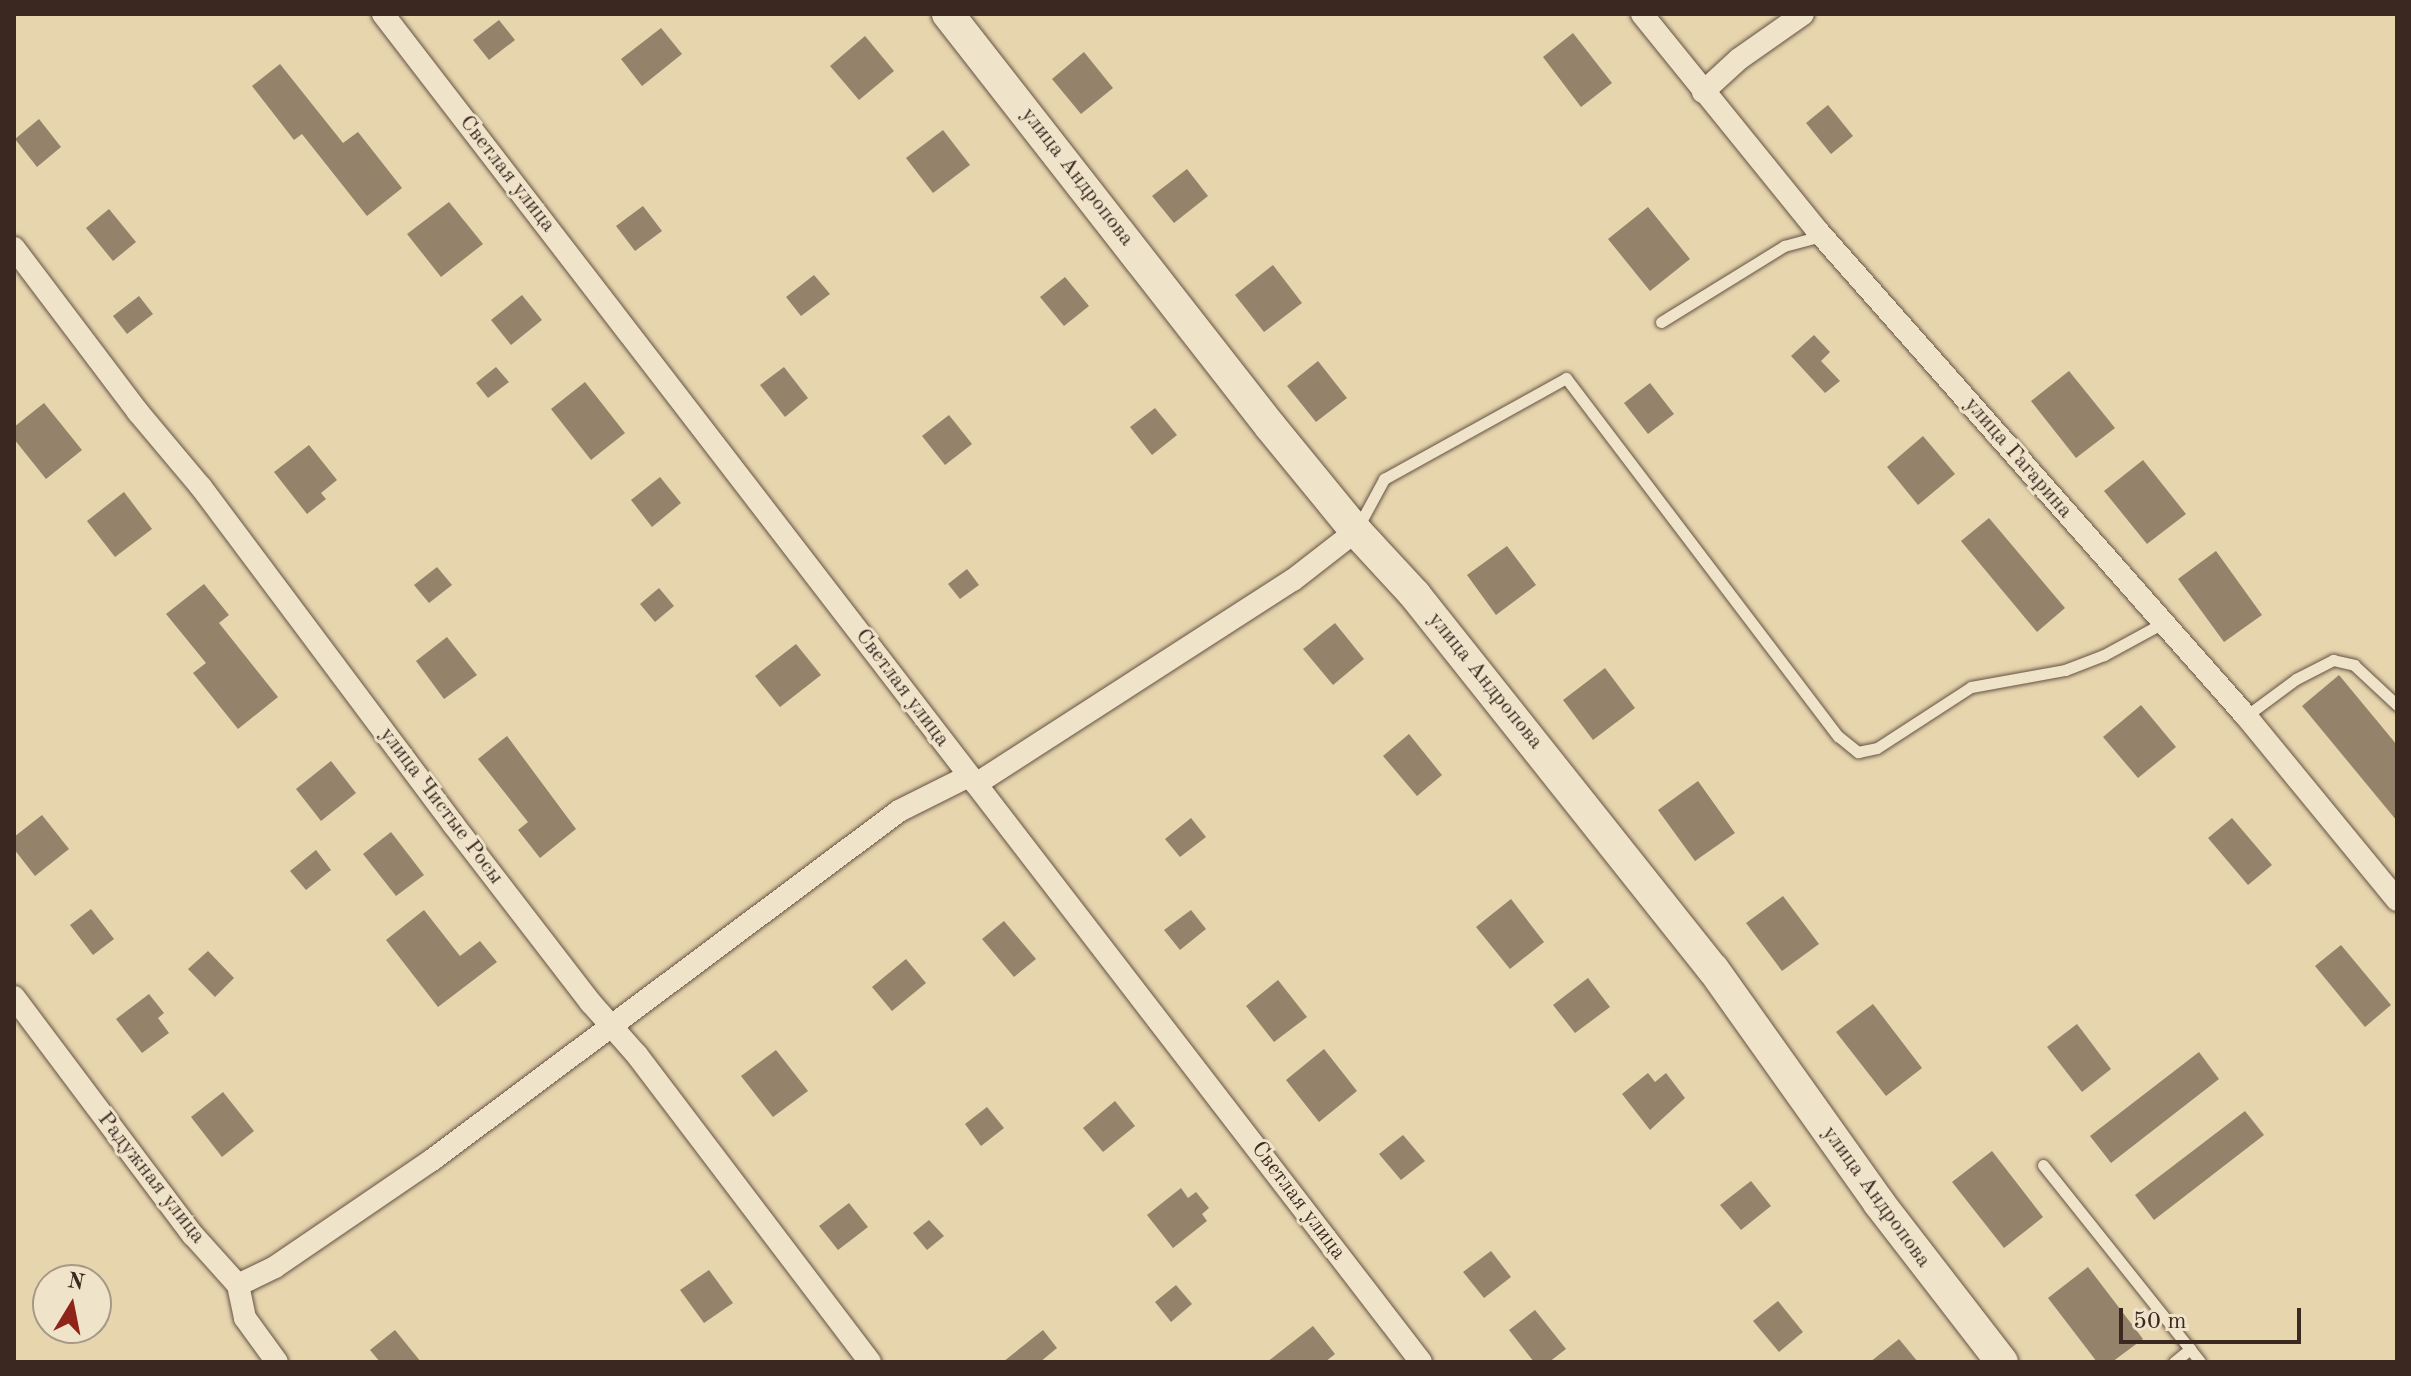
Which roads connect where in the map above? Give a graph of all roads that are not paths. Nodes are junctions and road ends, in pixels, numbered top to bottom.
1 (383, 14) edge
2 (948, 14) edge
3 (1642, 14) edge
4 (1803, 14) edge
5 (1703, 92) junction
6 (1822, 236) junction
7 (14, 248) edge
8 (1661, 322) dead end
9 (1356, 531) junction
10 (2163, 623) junction
11 (2397, 705) edge
12 (2246, 716) junction
13 (972, 780) junction
14 (2397, 900) edge
15 (14, 997) edge
16 (611, 1026) junction
17 (2043, 1165) dead end
18 (238, 1285) junction
19 (2190, 1349) junction
20 (277, 1362) edge
21 (870, 1362) edge
22 (1421, 1362) edge
23 (2002, 1362) edge
24 (2174, 1362) edge
25 (2200, 1362) edge

1 - 13 street, Светлая улица
2 - 9 street, улица Андропова
3 - 5 street, улица Гагарина
4 - 5 street
5 - 6 street, улица Гагарина
6 - 8 lane
6 - 10 street, улица Гагарина
7 - 16 street, улица Чистые Росы
9 - 10 lane
9 - 13 street
9 - 23 street, улица Андропова
10 - 12 street, улица Гагарина
11 - 12 lane
12 - 14 street, улица Гагарина
13 - 16 street
13 - 22 street, Светлая улица
15 - 18 street, Радужная улица
16 - 18 street
16 - 21 street, улица Чистые Росы
17 - 19 lane
18 - 20 street, Радужная улица
19 - 24 lane
19 - 25 lane

